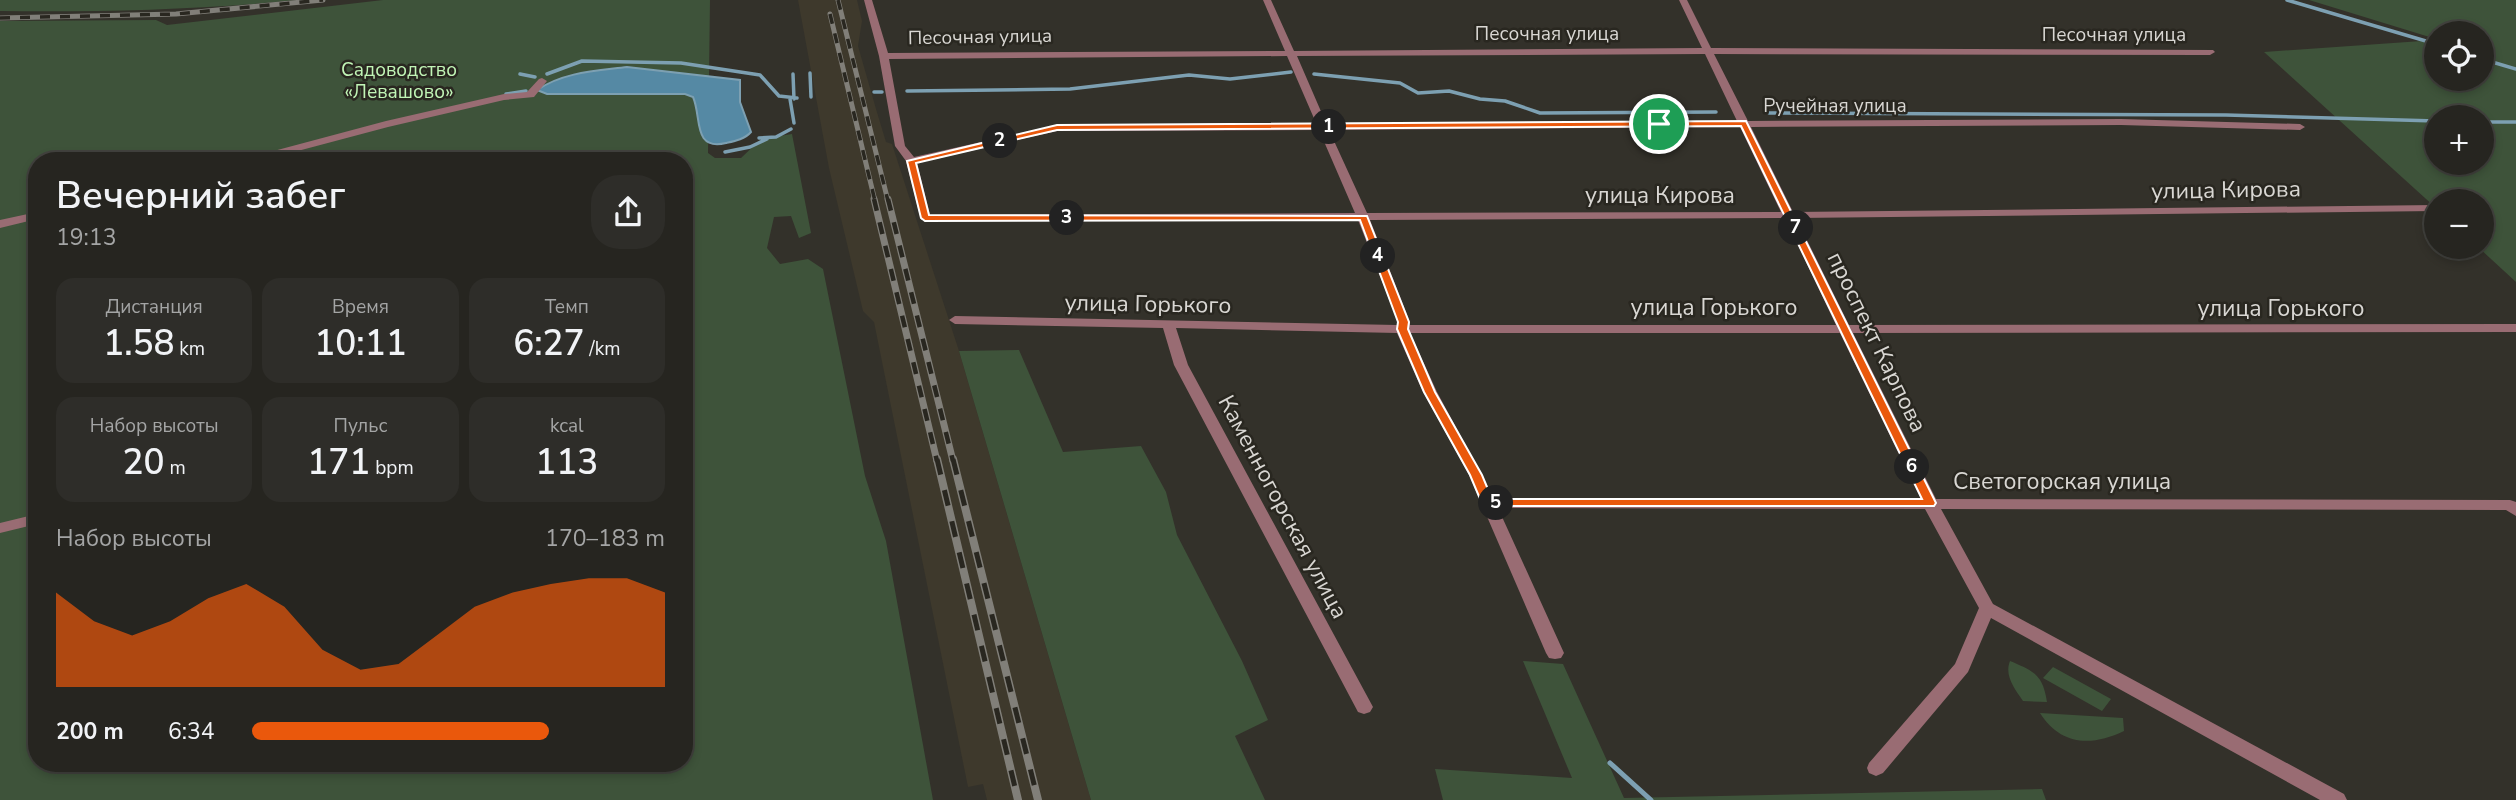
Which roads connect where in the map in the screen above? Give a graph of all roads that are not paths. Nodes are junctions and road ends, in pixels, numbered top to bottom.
1 (868, 0) edge
2 (1267, 0) edge
3 (1684, 0) edge
4 (1707, 51) junction
5 (1291, 52) junction
6 (2210, 52) dead end
7 (884, 56) junction
8 (542, 81) dead end
9 (1744, 123) junction
10 (1321, 127) junction
11 (2300, 127) dead end
12 (282, 152) edge
13 (911, 161) junction
14 (2424, 208) edge
15 (1790, 215) junction
16 (28, 217) edge
17 (1363, 218) junction
18 (0, 225) edge
19 (954, 320) dead end
20 (1169, 326) junction
21 (1844, 328) junction
22 (2516, 328) edge
23 (1402, 329) junction
24 (1488, 503) junction
25 (1930, 503) junction
26 (2513, 508) edge
27 (28, 521) edge
28 (0, 528) edge
29 (1987, 608) junction
30 (1555, 653) dead end
31 (1364, 707) dead end
32 (1876, 768) dead end
33 (2337, 800) edge

1 - 7 street
2 - 5 street
3 - 4 street, проспект Карпова
4 - 5 street, Песочная улица
4 - 6 street, Песочная улица
4 - 9 street, проспект Карпова
5 - 7 street, Песочная улица
5 - 10 street
7 - 13 street
8 - 12 street
9 - 10 street, Ручейная улица
9 - 11 street, Ручейная улица
9 - 15 street, проспект Карпова
10 - 13 street, Ручейная улица
10 - 17 street
13 - 17 street, улица Кирова
14 - 15 street, улица Кирова
15 - 17 street, улица Кирова
15 - 21 street, проспект Карпова
16 - 18 street
17 - 23 street
19 - 20 street, улица Горького
20 - 23 street, улица Горького
20 - 31 street, Каменногорская улица
21 - 22 street, улица Горького
21 - 23 street, улица Горького
21 - 25 street, проспект Карпова
23 - 24 street
24 - 25 street, Светогорская улица
24 - 30 street
25 - 26 street, Светогорская улица
25 - 29 street, проспект Карпова
27 - 28 street
29 - 32 street
29 - 33 street

